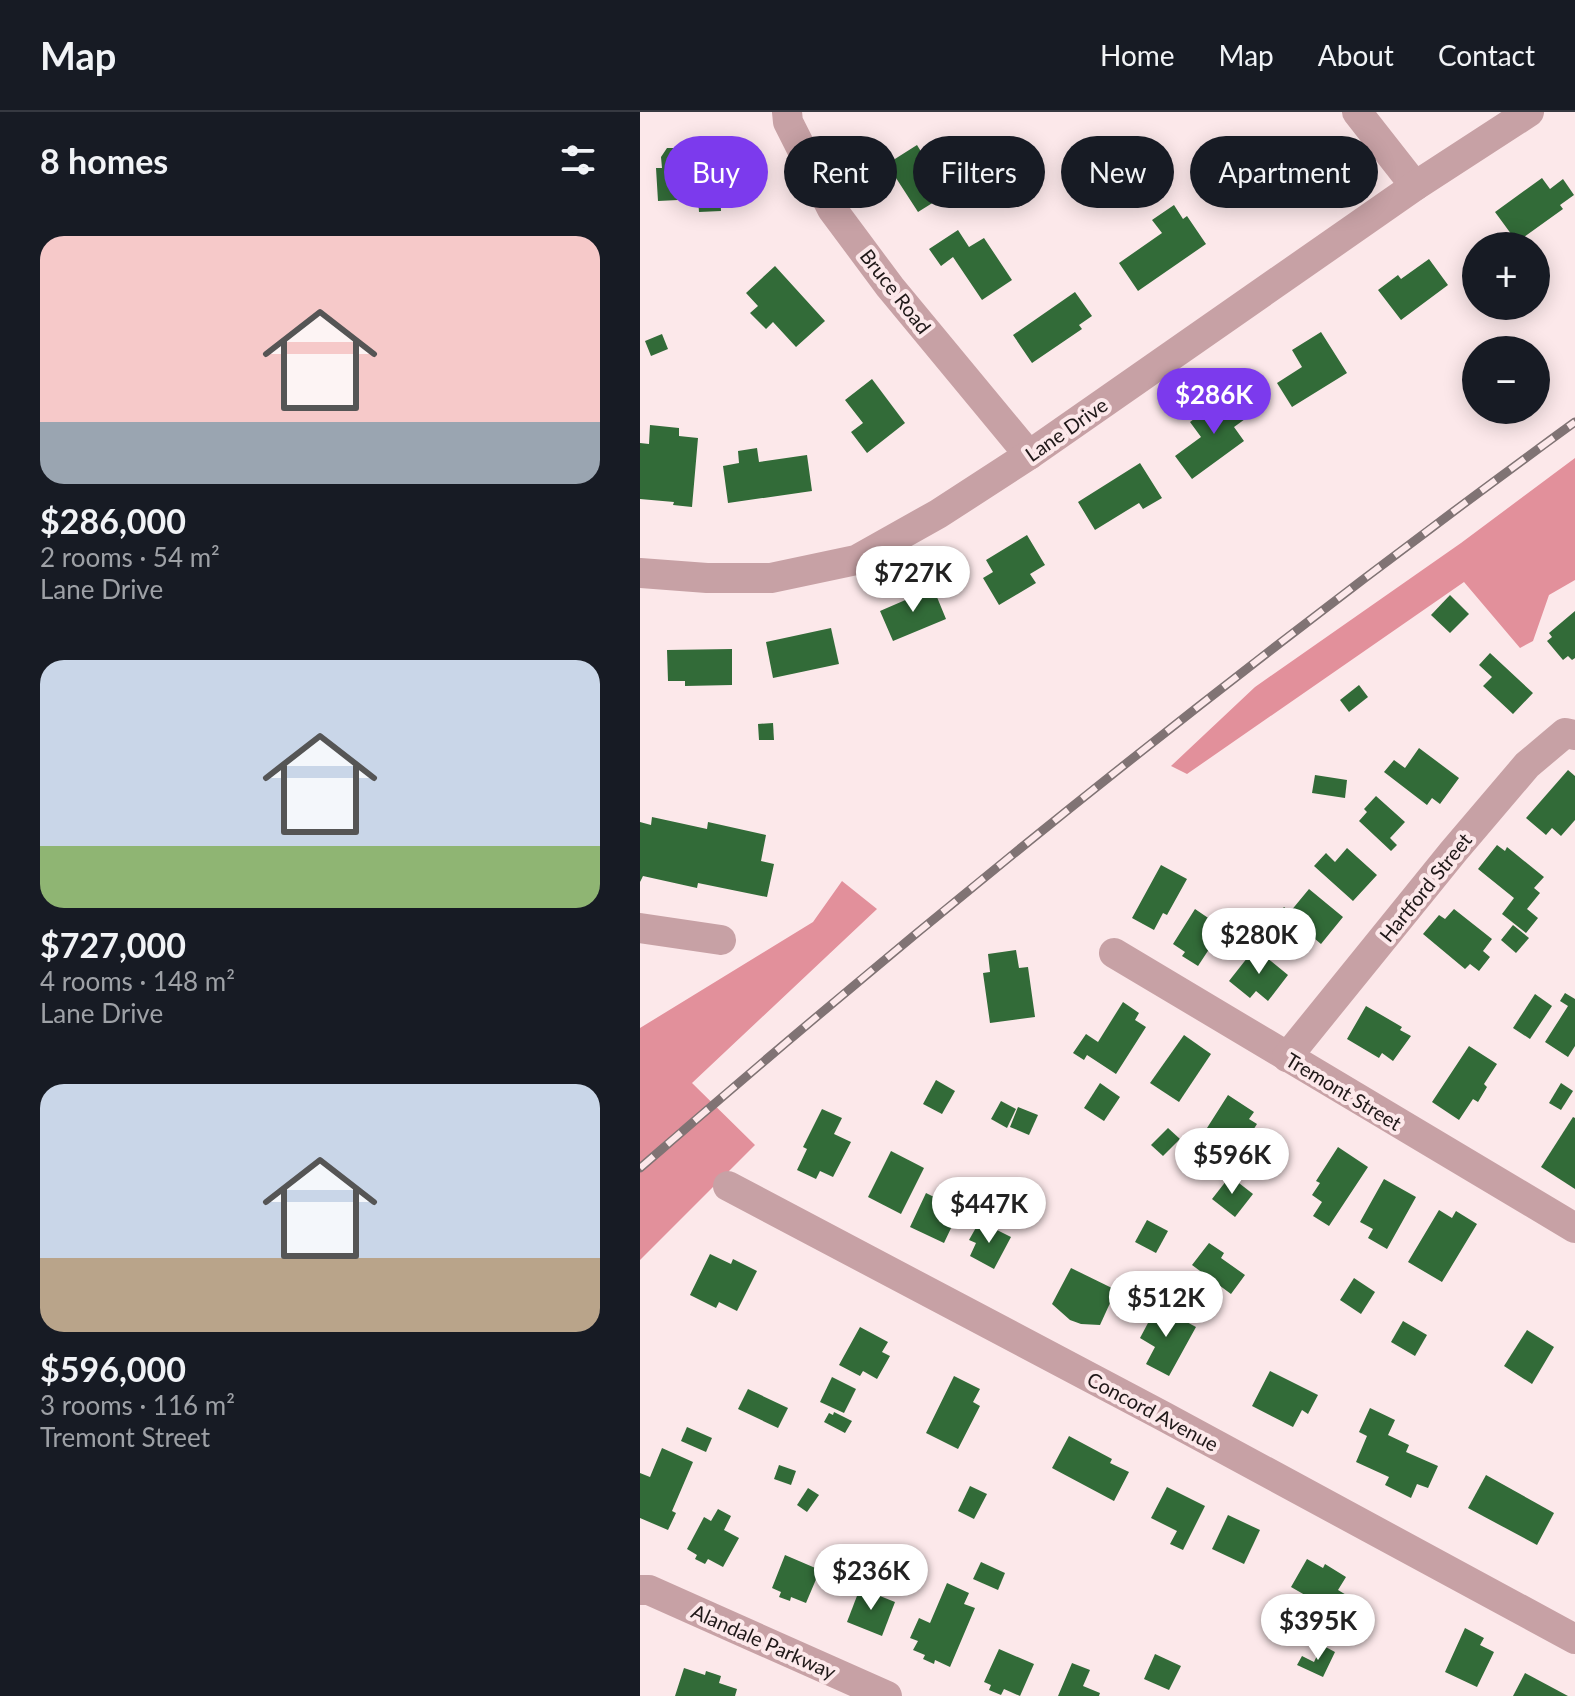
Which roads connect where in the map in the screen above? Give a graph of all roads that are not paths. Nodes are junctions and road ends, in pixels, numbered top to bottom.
1 (787, 112) edge
2 (1357, 112) edge
3 (1529, 112) edge
4 (1415, 186) junction
5 (1029, 455) junction
6 (640, 573) edge
7 (1575, 735) edge
8 (640, 928) edge
9 (721, 940) dead end
10 (1114, 953) dead end
11 (1287, 1057) junction
12 (728, 1186) dead end
13 (1575, 1228) edge
14 (640, 1590) edge
15 (1575, 1639) edge
16 (887, 1696) edge

1 - 5 street, Bruce Road
2 - 4 street
3 - 4 street, Lane Drive
4 - 5 street, Lane Drive
5 - 6 street, Lane Drive
7 - 11 street, Hartford Street
8 - 9 street
10 - 11 street, Tremont Street
11 - 13 street, Tremont Street
12 - 15 street, Concord Avenue
14 - 16 street, Alandale Parkway

